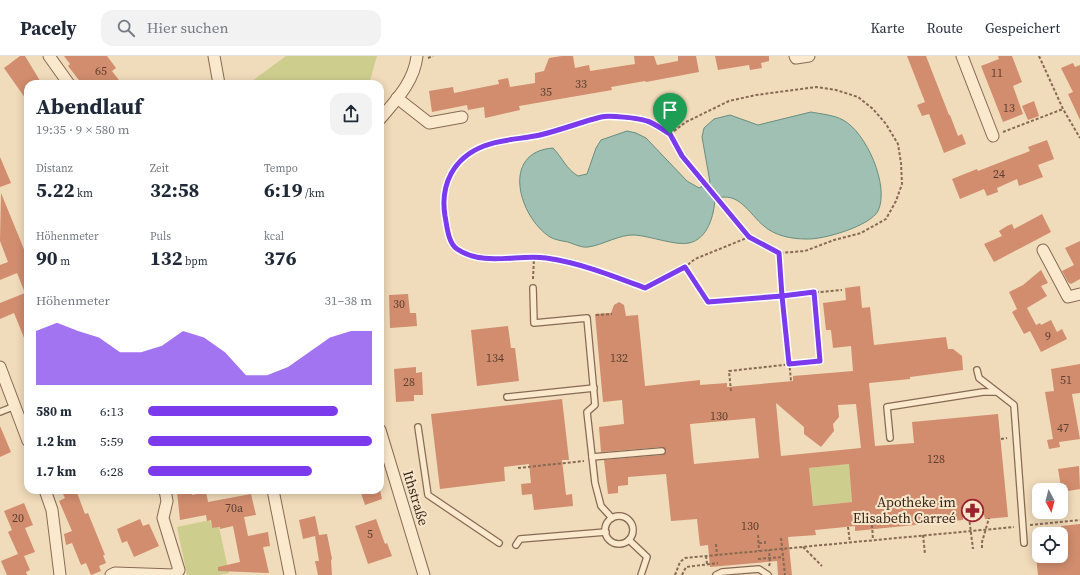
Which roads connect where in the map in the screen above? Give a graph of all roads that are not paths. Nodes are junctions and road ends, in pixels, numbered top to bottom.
1 (49, 56) edge
2 (214, 56) edge
3 (417, 56) edge
4 (796, 56) edge
5 (809, 56) edge
6 (962, 56) edge
7 (67, 80) edge
8 (218, 80) edge
9 (397, 98) junction
10 (384, 114) edge
11 (462, 117) dead end
12 (993, 136) road end
13 (1043, 250) dead end
14 (533, 288) road end
15 (1080, 294) edge
16 (0, 367) edge
17 (977, 370) dead end
18 (594, 388) junction
19 (996, 392) junction
20 (506, 397) dead end
21 (15, 406) junction
22 (0, 412) edge
23 (418, 427) dead end
24 (24, 430) edge
25 (890, 438) dead end
26 (384, 443) edge
27 (662, 451) dead end
28 (593, 459) junction
29 (46, 494) edge
30 (165, 494) edge
31 (274, 494) edge
32 (612, 518) junction
33 (606, 532) junction
34 (629, 540) junction
35 (499, 543) dead end
36 (1024, 543) dead end
37 (516, 545) dead end
38 (60, 575) edge
39 (111, 575) edge
40 (174, 575) edge
41 (290, 575) edge
42 (424, 575) edge
43 (641, 575) edge
44 (716, 575) edge
45 (768, 575) edge

1 - 7 street
2 - 8 street
3 - 9 street
4 - 5 street
6 - 12 street
9 - 10 street
9 - 11 street
13 - 15 street
14 - 18 lane
16 - 21 street
17 - 19 lane
18 - 20 lane
18 - 28 lane
19 - 25 lane
19 - 36 lane
21 - 22 lane
21 - 24 street
23 - 35 lane
26 - 42 street, Ithstraße
27 - 28 lane
28 - 32 lane
29 - 38 street
30 - 40 street
31 - 41 street
32 - 33 lane
32 - 34 lane
33 - 34 lane
33 - 37 lane
34 - 43 lane
39 - 40 street
44 - 45 lane

